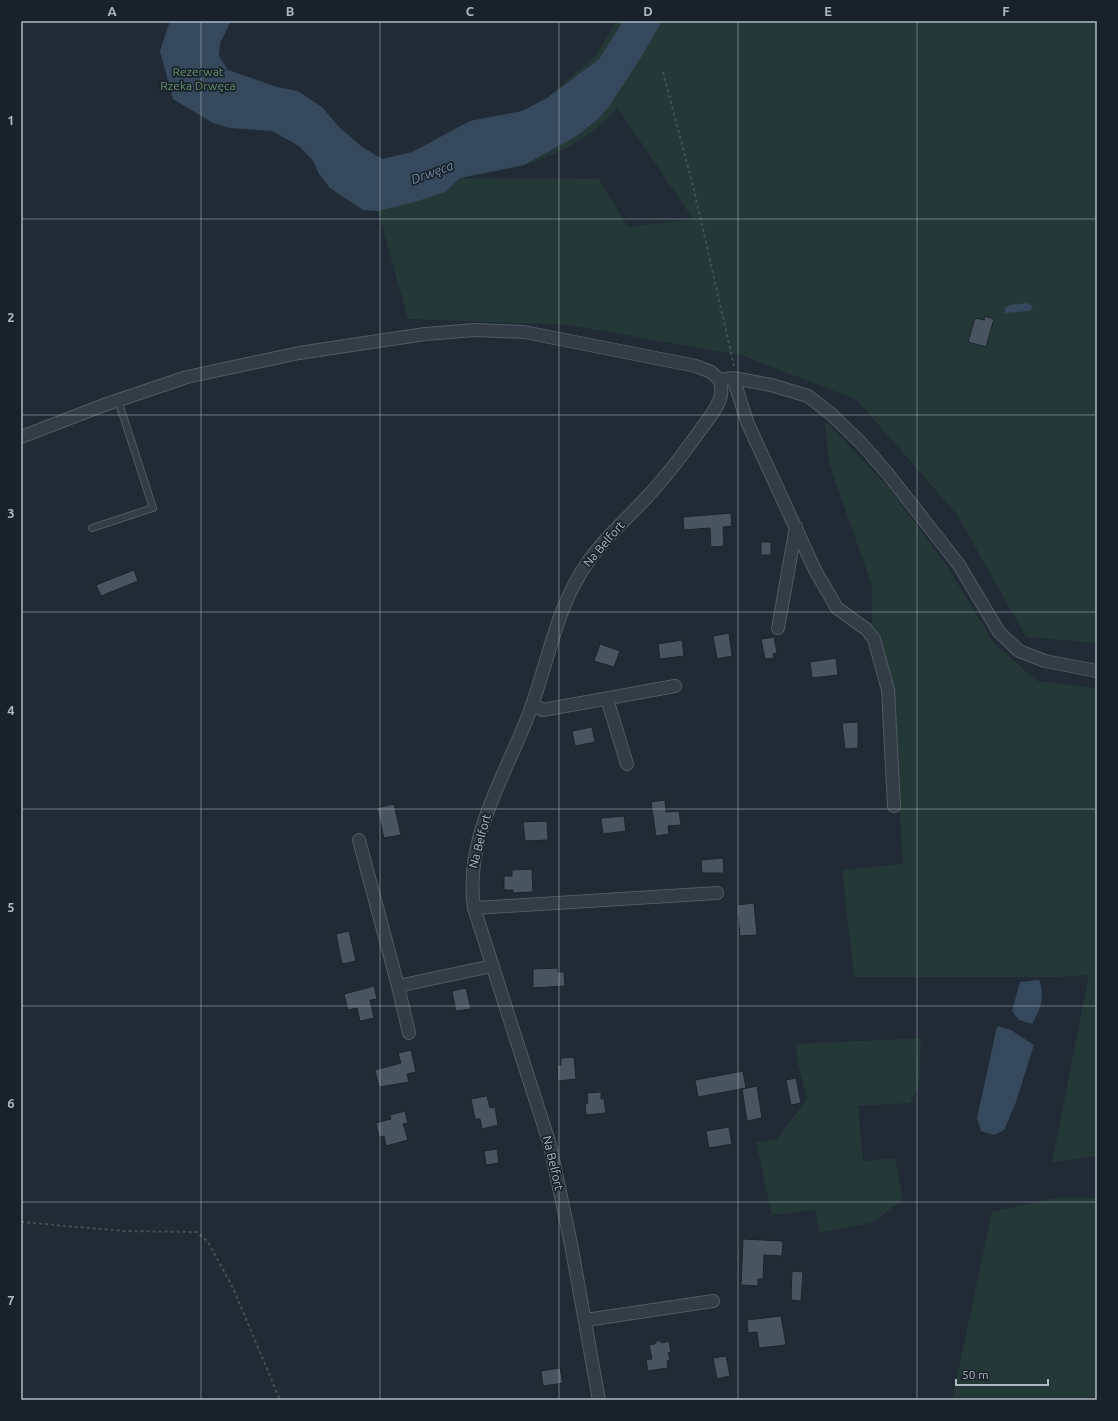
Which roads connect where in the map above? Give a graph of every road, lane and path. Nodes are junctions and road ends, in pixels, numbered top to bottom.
1 (663, 72) dead end
2 (733, 378) junction
3 (720, 380) junction
4 (118, 400) junction
5 (21, 438) edge
6 (796, 527) junction
7 (92, 528) dead end
8 (778, 628) dead end
9 (1097, 671) edge
10 (675, 686) dead end
11 (607, 698) junction
12 (532, 704) junction
13 (627, 764) dead end
14 (894, 806) dead end
15 (359, 840) dead end
16 (717, 892) dead end
17 (474, 908) junction
18 (492, 966) junction
19 (398, 986) junction
20 (409, 1033) dead end
21 (21, 1222) edge
22 (713, 1301) dead end
23 (586, 1320) junction
24 (280, 1400) edge
25 (599, 1400) edge

1 - 2 path
2 - 3 street
2 - 6 street
2 - 9 street
3 - 4 street
3 - 12 street, Na Belfort
4 - 5 street
4 - 7 lane
6 - 8 street
6 - 14 street
10 - 11 street
11 - 12 street
11 - 13 street
12 - 17 street, Na Belfort
15 - 19 street
16 - 17 street
17 - 18 street, Na Belfort
18 - 19 street
18 - 23 street, Na Belfort
19 - 20 street
21 - 24 path
22 - 23 street
23 - 25 street, Na Belfort

